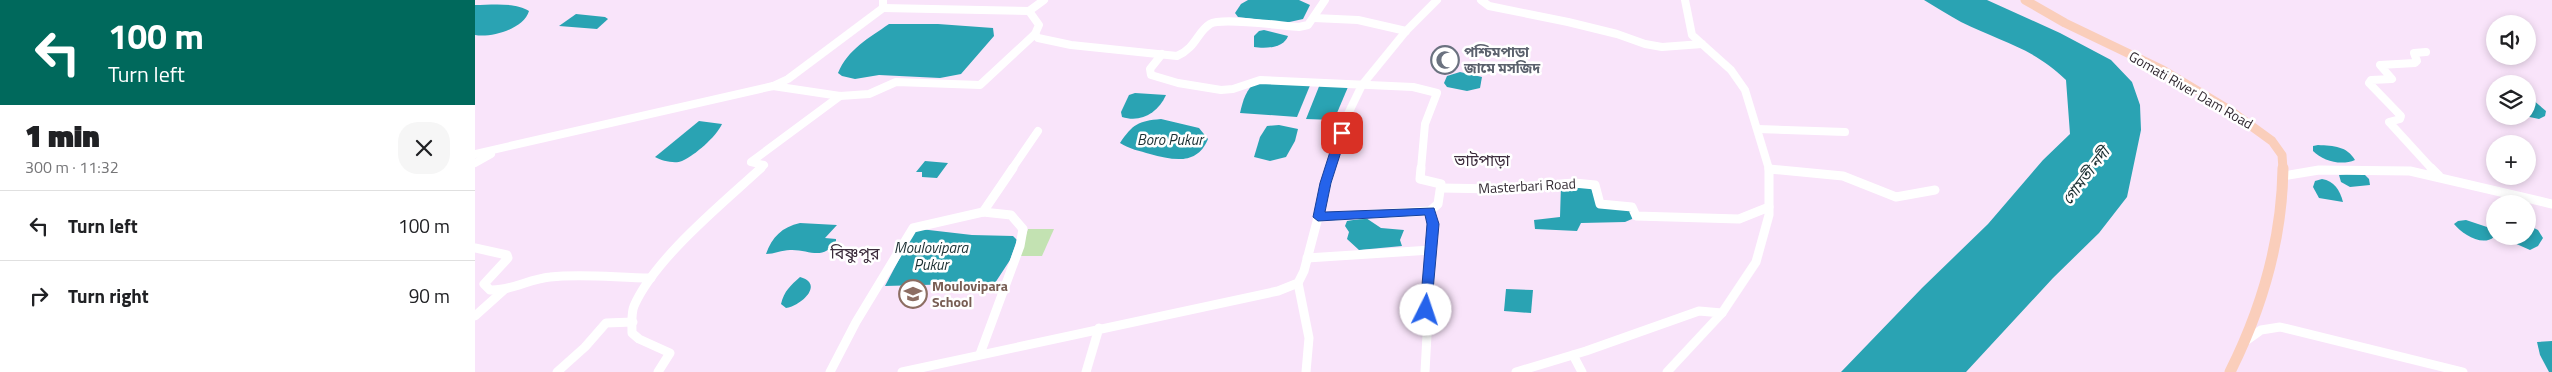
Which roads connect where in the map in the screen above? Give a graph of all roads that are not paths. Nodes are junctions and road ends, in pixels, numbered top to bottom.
1 (1044, 0) edge
2 (1325, 0) edge
3 (1437, 0) edge
4 (1481, 0) edge
5 (1685, 0) edge
6 (2025, 0) edge
7 (1492, 3) edge
8 (883, 4) edge
9 (1029, 11) junction
10 (1314, 18) junction
11 (1406, 31) junction
12 (1035, 34) junction
13 (1702, 44) junction
14 (2427, 52) dead end
15 (1162, 54) junction
16 (1362, 84) junction
17 (773, 86) junction
18 (840, 96) junction
19 (1758, 128) junction
20 (1037, 131) dead end
21 (1845, 132) dead end
22 (502, 148) junction
23 (475, 154) edge
24 (475, 163) edge
25 (1769, 170) junction
26 (2283, 176) junction
27 (2439, 177) junction
28 (1441, 188) junction
29 (1935, 190) dead end
30 (2552, 204) edge
31 (1769, 207) junction
32 (1430, 211) junction
33 (983, 212) junction
34 (1318, 217) junction
35 (475, 248) edge
36 (1431, 250) junction
37 (1307, 258) junction
38 (651, 278) junction
39 (1298, 283) junction
40 (504, 289) junction
41 (1722, 313) junction
42 (475, 316) edge
43 (633, 322) junction
44 (1099, 328) junction
45 (2247, 340) junction
46 (980, 354) junction
47 (1573, 355) junction
48 (557, 372) edge
49 (658, 372) edge
50 (830, 372) edge
51 (902, 372) edge
52 (1086, 372) edge
53 (1307, 372) edge
54 (1425, 372) edge
55 (1516, 372) edge
56 (1581, 372) edge
57 (1667, 372) edge
58 (2230, 372) edge
59 (2463, 372) edge

1 - 9 street
2 - 10 street
3 - 11 street
4 - 7 street
5 - 13 street
6 - 26 main road, Gomati River Dam Road
7 - 13 street
8 - 9 street
8 - 17 street
9 - 12 street
10 - 11 street
10 - 15 street
11 - 16 street
12 - 15 street
12 - 18 street
13 - 19 street
14 - 27 street
15 - 16 street
16 - 28 street
16 - 34 street
17 - 18 street
17 - 22 street
18 - 38 street
19 - 21 street
19 - 25 street
20 - 33 street
22 - 23 street
22 - 24 street
25 - 29 street
25 - 31 street
26 - 27 street
26 - 45 main road, Gomati River Dam Road
27 - 30 street
28 - 31 street, Masterbari Road
28 - 32 street
31 - 41 street
32 - 34 street
32 - 36 street
33 - 46 street
33 - 50 street
34 - 37 street
35 - 40 street
36 - 37 street
36 - 54 street
37 - 39 street
38 - 40 street
38 - 43 street
39 - 44 street
39 - 53 street
40 - 42 street
41 - 47 street
41 - 57 street
43 - 48 street
43 - 49 street
44 - 46 street
44 - 52 street
45 - 58 main road, Gomati River Dam Road
45 - 59 street
46 - 51 street
47 - 55 street
47 - 56 street

